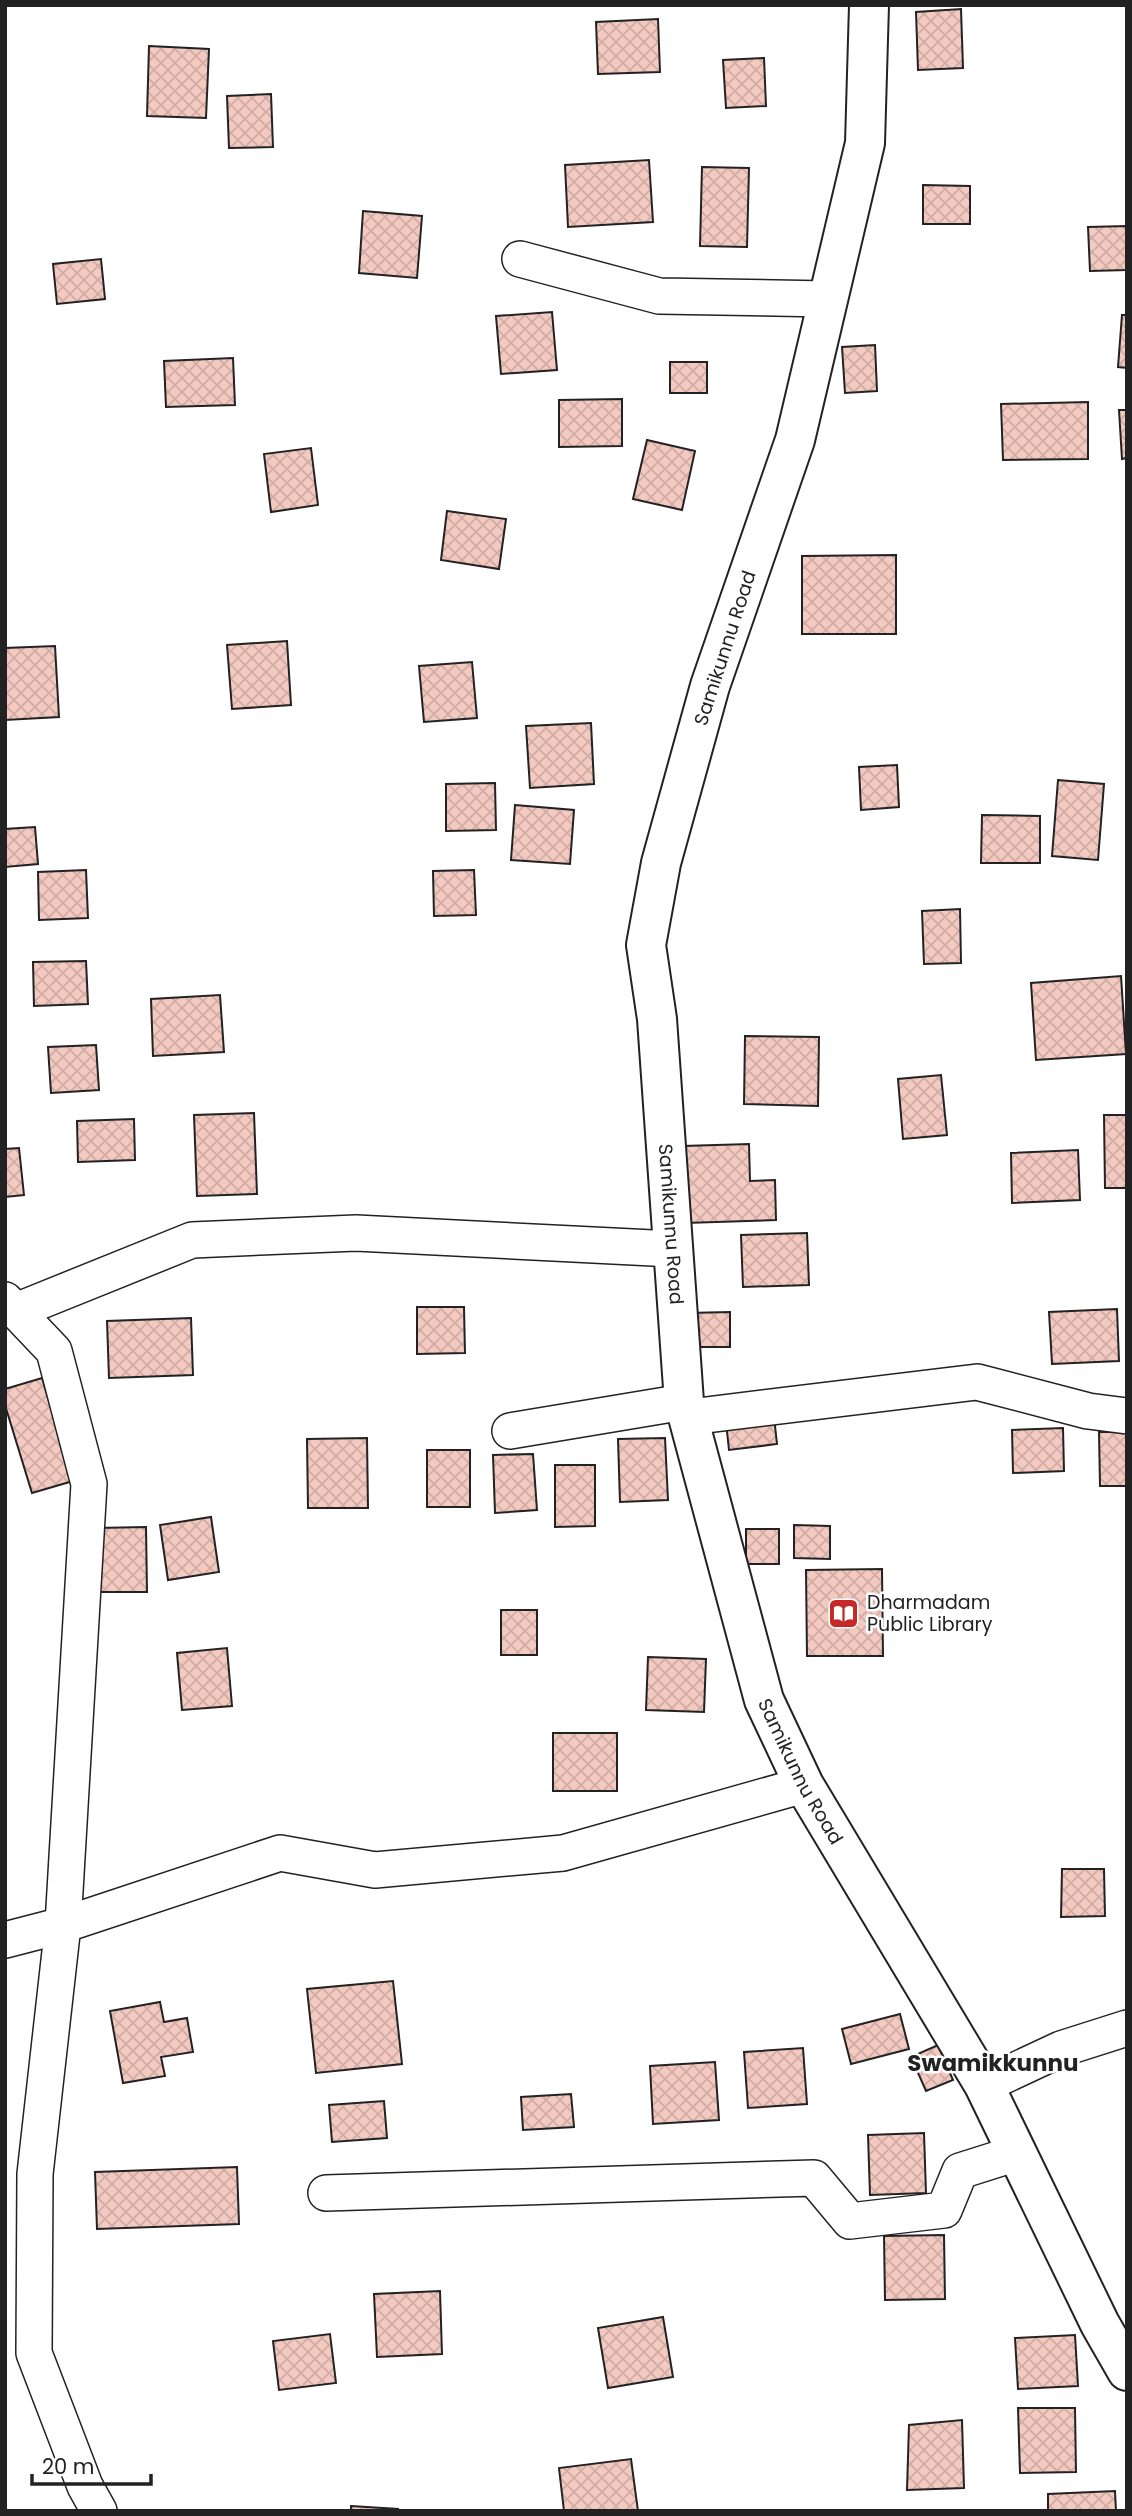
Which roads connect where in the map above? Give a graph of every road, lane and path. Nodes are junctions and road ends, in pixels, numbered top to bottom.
1 (869, 5) edge
2 (520, 259) dead end
3 (828, 299) junction
4 (673, 1249) junction
5 (10, 1305) edge
6 (687, 1409) junction
7 (1127, 1416) edge
8 (510, 1431) dead end
9 (804, 1785) junction
10 (63, 1924) junction
11 (5, 1940) edge
12 (1127, 2028) edge
13 (984, 2085) junction
14 (1017, 2153) junction
15 (326, 2193) dead end
16 (1127, 2371) edge
17 (99, 2511) edge

1 - 3 main road, Samikunnu Road
2 - 3 street
3 - 4 main road, Samikunnu Road
4 - 5 street
4 - 6 main road, Samikunnu Road
5 - 10 street
6 - 7 street
6 - 8 street
6 - 9 main road, Samikunnu Road
9 - 10 street
9 - 13 main road, Samikunnu Road
10 - 11 street
10 - 17 street
12 - 13 street
13 - 14 main road, Samikunnu Road
14 - 15 street
14 - 16 main road, Samikunnu Road

